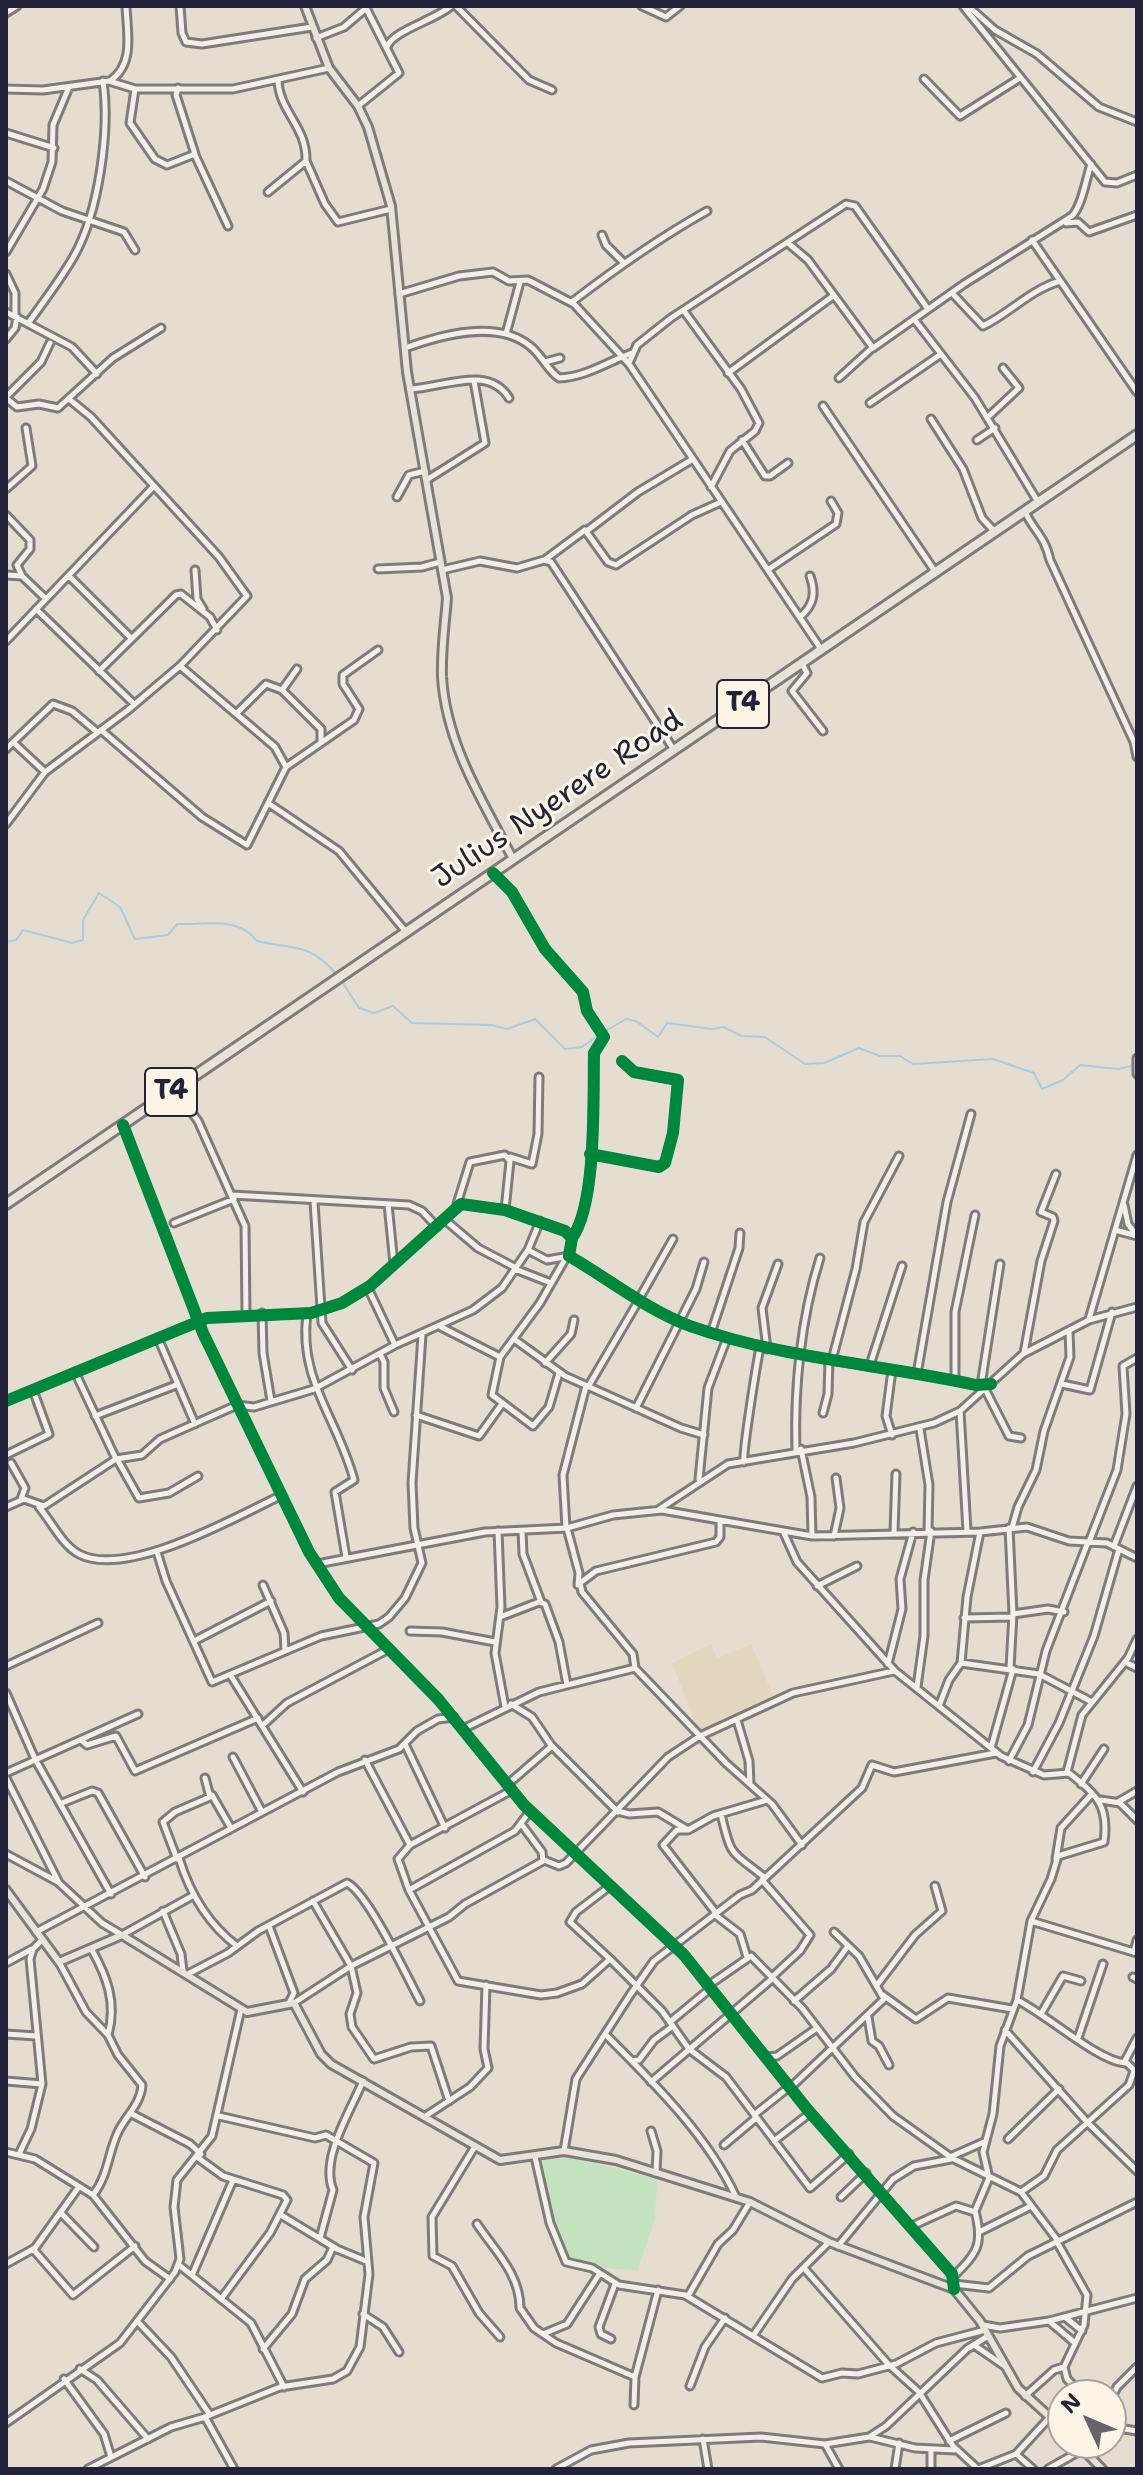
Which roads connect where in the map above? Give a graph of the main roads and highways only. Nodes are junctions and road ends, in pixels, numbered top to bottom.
1 (305, 6) edge
2 (1137, 435) edge
3 (513, 859) junction
4 (6, 1204) edge
5 (6, 1890) edge
6 (1047, 2414) edge

1 - 3 main road
2 - 3 highway, Julius Nyerere Road / T4
3 - 4 highway, Julius Nyerere Road / T4
5 - 6 main road

